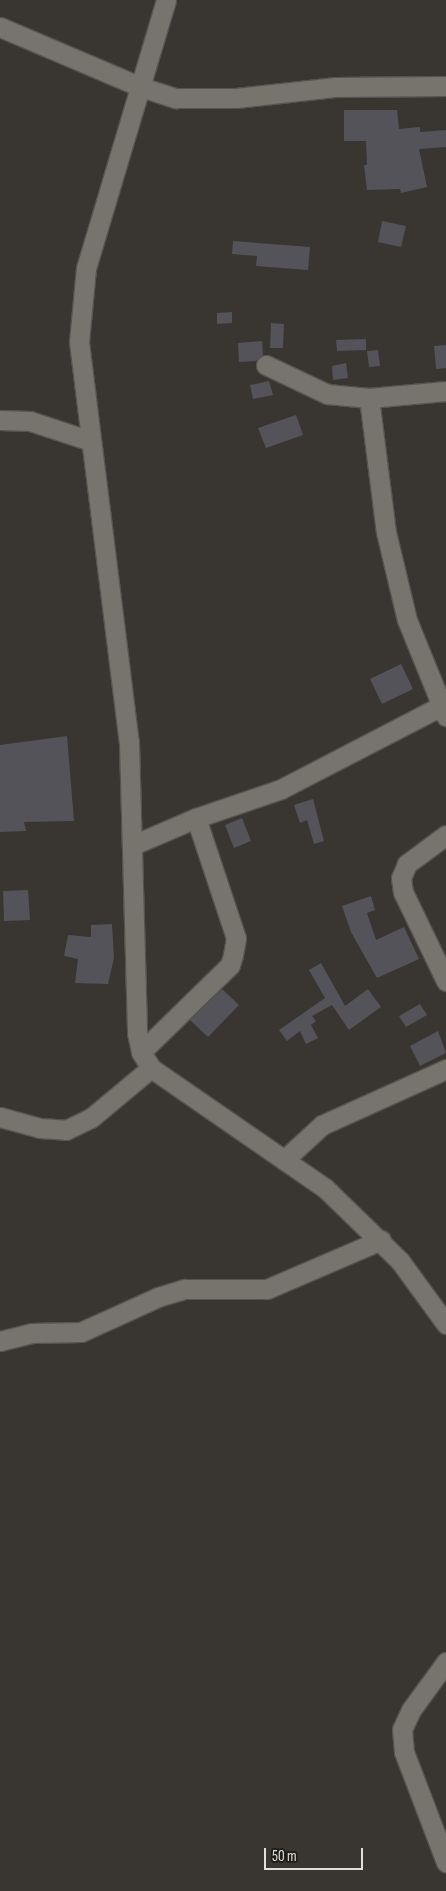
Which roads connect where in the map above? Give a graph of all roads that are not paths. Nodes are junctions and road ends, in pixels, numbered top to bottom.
1 (166, 0) edge
2 (0, 27) edge
3 (138, 86) junction
4 (446, 86) edge
5 (266, 366) dead end
6 (446, 391) edge
7 (369, 398) junction
8 (0, 420) edge
9 (91, 441) junction
10 (443, 712) edge
11 (196, 818) junction
12 (446, 835) edge
13 (133, 845) junction
14 (446, 981) edge
15 (146, 1060) junction
16 (446, 1069) edge
17 (0, 1117) edge
18 (284, 1160) junction
19 (381, 1240) junction
20 (446, 1324) edge
21 (0, 1341) edge
22 (446, 1662) edge
23 (446, 1862) edge

1 - 3 street
2 - 3 street
3 - 4 street
3 - 9 street
5 - 7 street
6 - 7 street
7 - 10 street
8 - 9 street
9 - 13 street
10 - 11 street
11 - 13 street
11 - 15 street
12 - 14 street
13 - 15 street
15 - 17 street
15 - 18 street
16 - 18 street
18 - 19 street
19 - 20 street
19 - 21 street
22 - 23 street

